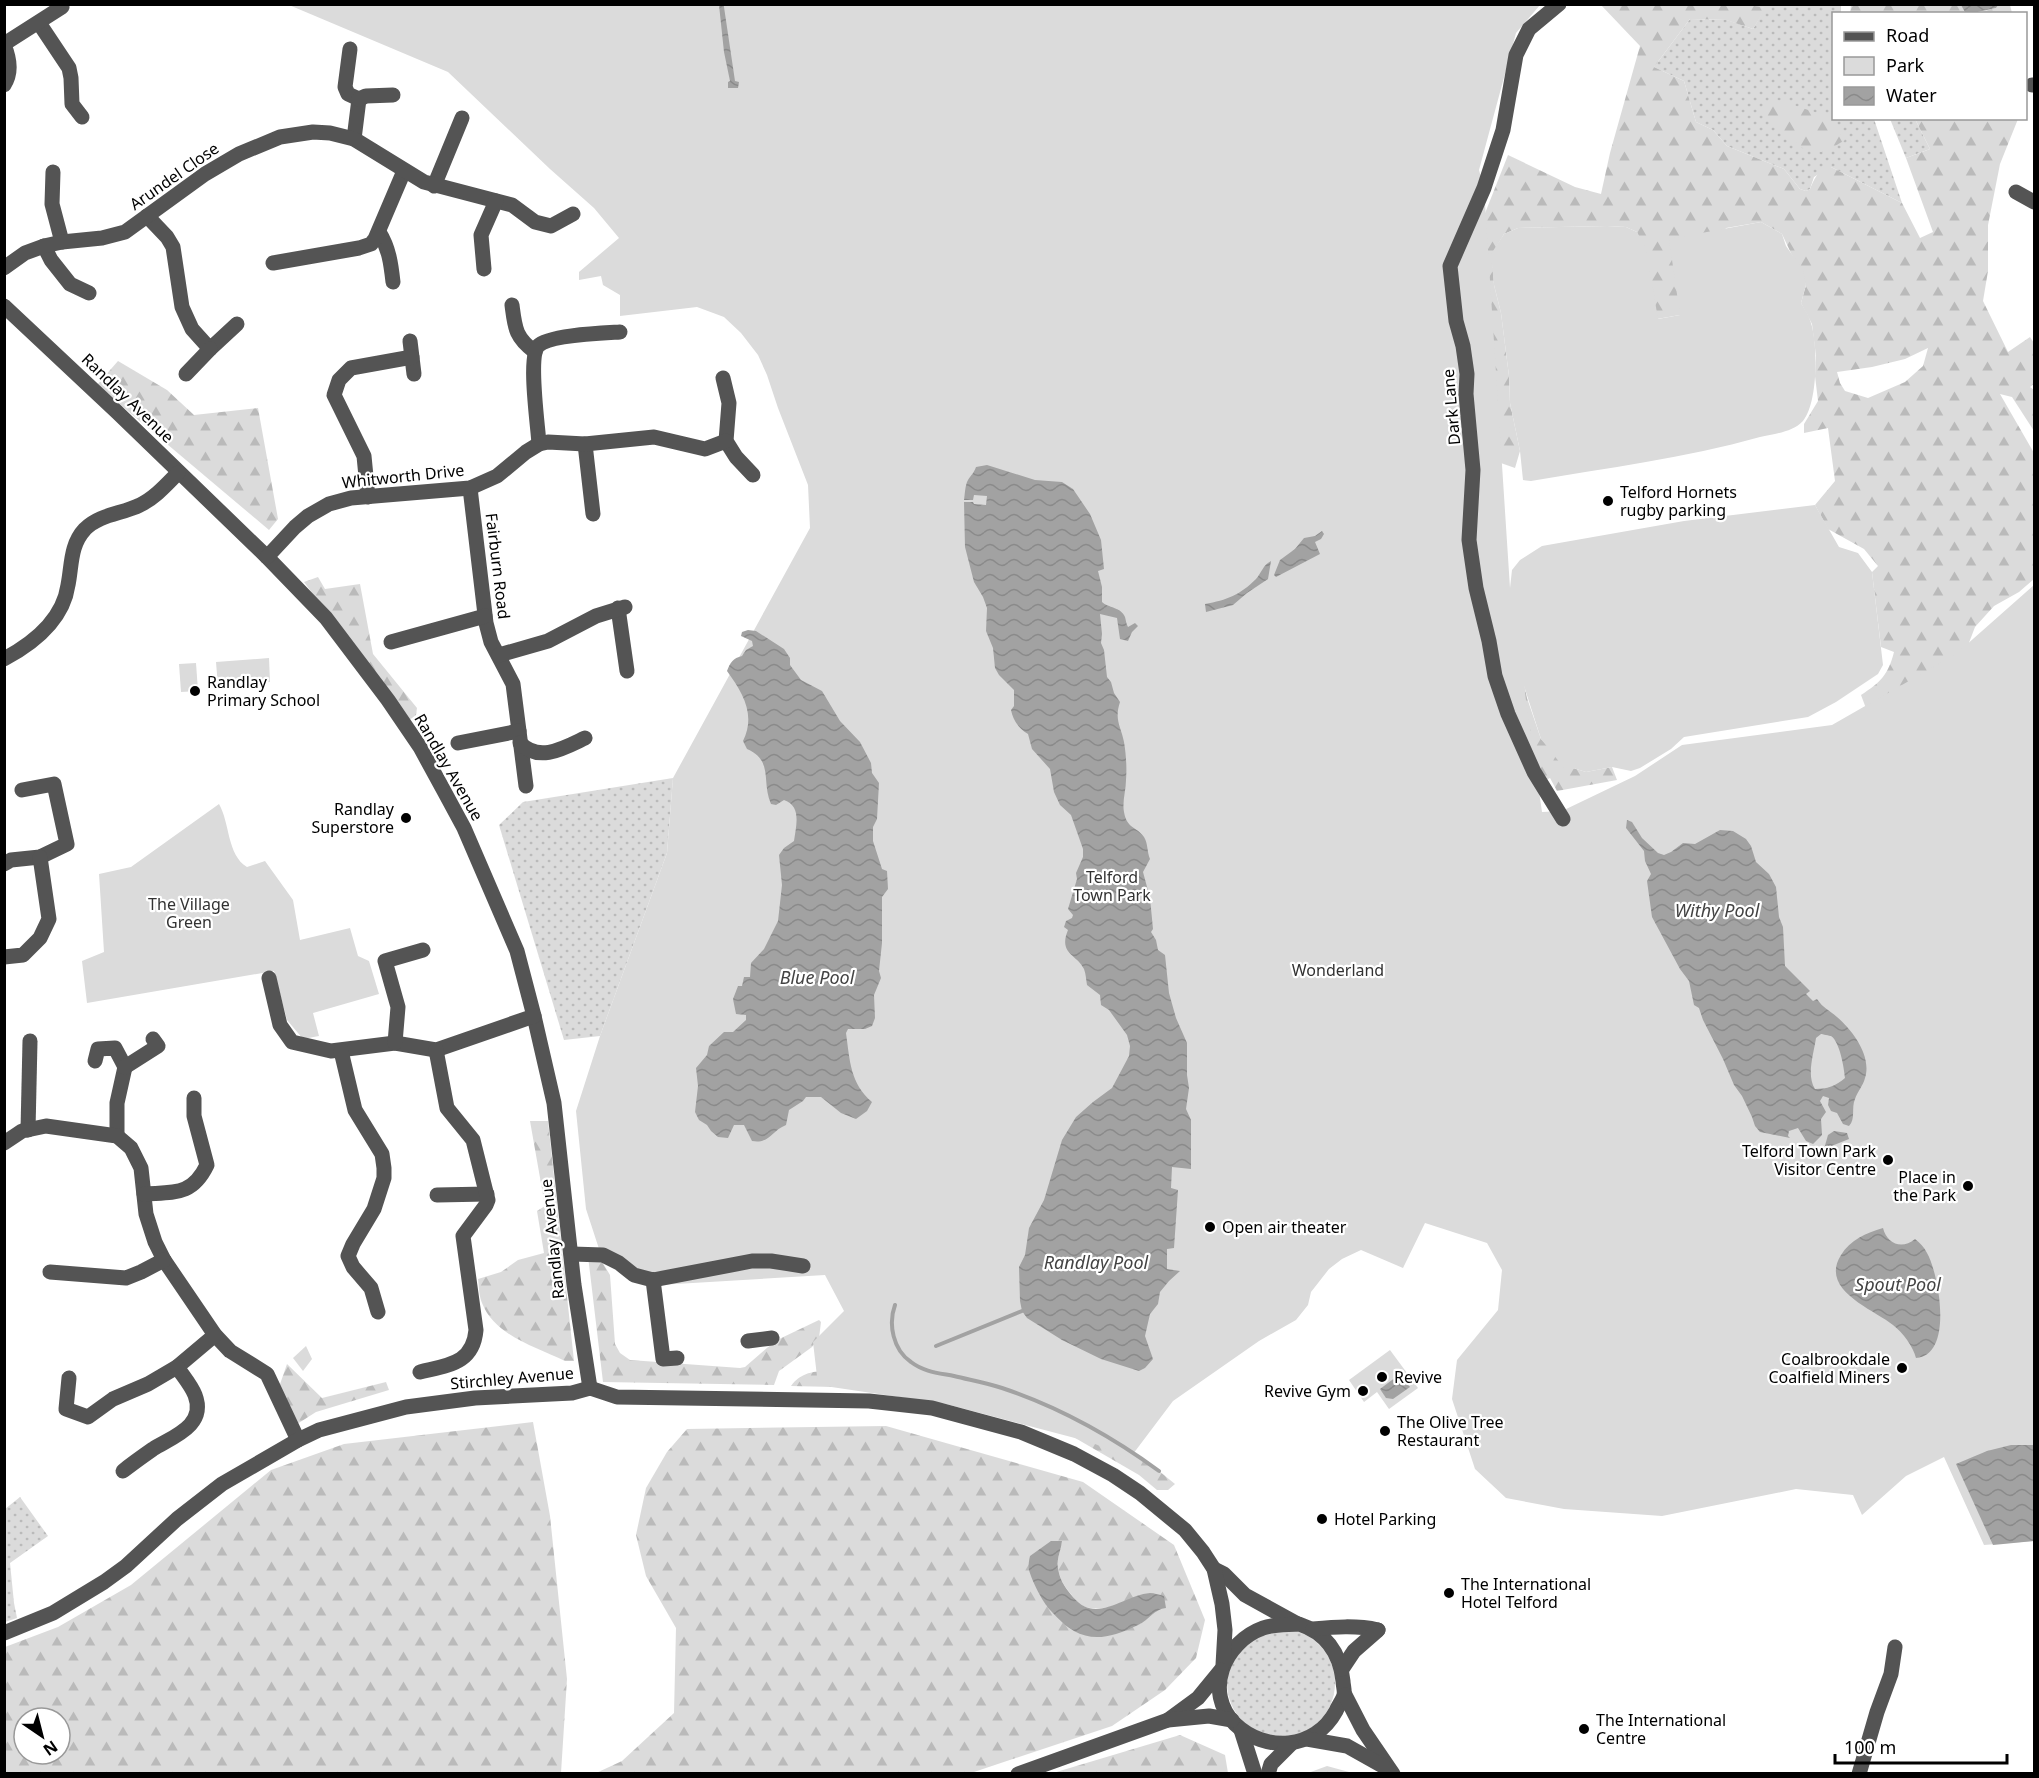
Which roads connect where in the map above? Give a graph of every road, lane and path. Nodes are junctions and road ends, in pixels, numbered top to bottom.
1 (60, 4) edge
2 (1559, 4) edge
3 (39, 23) junction
4 (4, 44) edge
5 (350, 49) dead end
6 (4, 85) edge
7 (393, 95) dead end
8 (359, 99) junction
9 (82, 117) dead end
10 (462, 118) dead end
11 (354, 139) junction
12 (404, 171) junction
13 (53, 172) dead end
14 (434, 186) junction
15 (2016, 192) dead end
16 (496, 201) junction
17 (2034, 202) edge
18 (573, 214) dead end
19 (147, 216) junction
20 (379, 232) junction
21 (62, 242) junction
22 (44, 246) junction
23 (273, 263) dead end
24 (4, 268) edge
25 (484, 269) dead end
26 (393, 282) dead end
27 (89, 292) dead end
28 (512, 304) dead end
29 (4, 306) edge
30 (237, 324) dead end
31 (620, 332) dead end
32 (410, 341) dead end
33 (210, 349) junction
34 (536, 352) junction
35 (412, 357) junction
36 (186, 374) dead end
37 (414, 374) dead end
38 (723, 378) dead end
39 (726, 441) junction
40 (539, 444) junction
41 (585, 444) junction
42 (178, 473) junction
43 (753, 475) dead end
44 (470, 488) junction
45 (368, 497) junction
46 (594, 514) dead end
47 (267, 557) junction
48 (485, 616) junction
49 (391, 642) dead end
50 (499, 655) junction
51 (4, 659) edge
52 (627, 671) dead end
53 (520, 737) junction
54 (585, 738) dead end
55 (458, 743) dead end
56 (526, 786) dead end
57 (22, 790) dead end
58 (1563, 819) dead end
59 (40, 856) junction
60 (4, 864) edge
61 (423, 951) dead end
62 (4, 957) edge
63 (269, 978) dead end
64 (534, 1016) junction
65 (153, 1039) dead end
66 (30, 1041) dead end
67 (395, 1043) junction
68 (436, 1050) junction
69 (341, 1051) junction
70 (95, 1061) dead end
71 (125, 1067) junction
72 (194, 1098) dead end
73 (28, 1130) junction
74 (117, 1136) junction
75 (4, 1143) edge
76 (144, 1194) junction
77 (487, 1194) junction
78 (437, 1195) dead end
79 (572, 1254) junction
80 (164, 1260) junction
81 (802, 1266) dead end
82 (50, 1272) dead end
83 (653, 1280) junction
84 (378, 1312) dead end
85 (214, 1335) junction
86 (772, 1338) dead end
87 (748, 1341) dead end
88 (664, 1359) dead end
89 (177, 1367) junction
90 (420, 1372) dead end
91 (69, 1378) dead end
92 (590, 1388) junction
93 (298, 1440) junction
94 (123, 1471) dead end
95 (1214, 1569) junction
96 (1306, 1627) junction
97 (4, 1633) edge
98 (1895, 1647) dead end
99 (1222, 1667) junction
100 (1342, 1669) junction
101 (1345, 1695) junction
102 (1168, 1720) junction
103 (1237, 1725) junction
104 (1307, 1739) junction
105 (1291, 1744) junction
106 (1392, 1772) edge
107 (1018, 1773) edge
108 (1255, 1773) edge
109 (1268, 1773) edge
110 (1859, 1773) edge

1 - 3 street
2 - 58 street, Dark Lane
3 - 4 street
3 - 9 street
4 - 6 street
5 - 8 street
7 - 8 street
8 - 11 street
10 - 14 street
11 - 12 street, Arundel Close
11 - 19 street, Arundel Close
12 - 14 street, Arundel Close
12 - 20 street
13 - 21 street
14 - 16 street, Arundel Close
15 - 17 street
16 - 18 street, Arundel Close
16 - 25 street
19 - 21 street, Arundel Close
19 - 33 street
20 - 23 street
20 - 26 street
21 - 22 street, Arundel Close
22 - 24 street, Arundel Close
22 - 27 street
28 - 34 street
29 - 42 street, Randlay Avenue
30 - 33 street
31 - 34 street
32 - 35 street
33 - 36 street
34 - 40 street
35 - 37 street
35 - 45 street
38 - 39 street
39 - 41 street
39 - 43 street
40 - 41 street
40 - 44 street, Whitworth Drive
41 - 46 street
42 - 47 street, Randlay Avenue
42 - 51 street
44 - 45 street, Whitworth Drive
44 - 48 street, Fairburn Road
45 - 47 street, Whitworth Drive
47 - 64 street, Randlay Avenue
48 - 49 street
48 - 50 street, Fairburn Road
50 - 52 street
50 - 53 street, Fairburn Road
53 - 54 street
53 - 55 street
53 - 56 street, Fairburn Road
57 - 59 street
59 - 60 street
59 - 62 street
61 - 67 street
63 - 69 street
64 - 68 street
64 - 79 street, Randlay Avenue
65 - 71 street
66 - 73 street
67 - 68 street
67 - 69 street
68 - 77 street
69 - 84 street
70 - 71 street
71 - 74 street
72 - 76 street
73 - 74 street
73 - 75 street
74 - 76 street
76 - 80 street
77 - 78 street
77 - 90 street
79 - 83 street
79 - 92 street, Randlay Avenue
80 - 82 street
80 - 85 street
81 - 83 street
83 - 88 street
85 - 89 street
85 - 93 street
86 - 87 street
89 - 91 street
89 - 94 street
92 - 93 street, Stirchley Avenue
92 - 95 street, Stirchley Avenue
93 - 97 street, Stirchley Avenue
95 - 96 street
95 - 99 street
96 - 99 street
96 - 100 street
96 - 100 street
98 - 110 street
99 - 102 street
99 - 103 street
100 - 101 street
101 - 104 street
101 - 106 street
102 - 103 street
102 - 107 street
103 - 105 street
103 - 108 street
104 - 105 street
104 - 106 street
105 - 109 street

